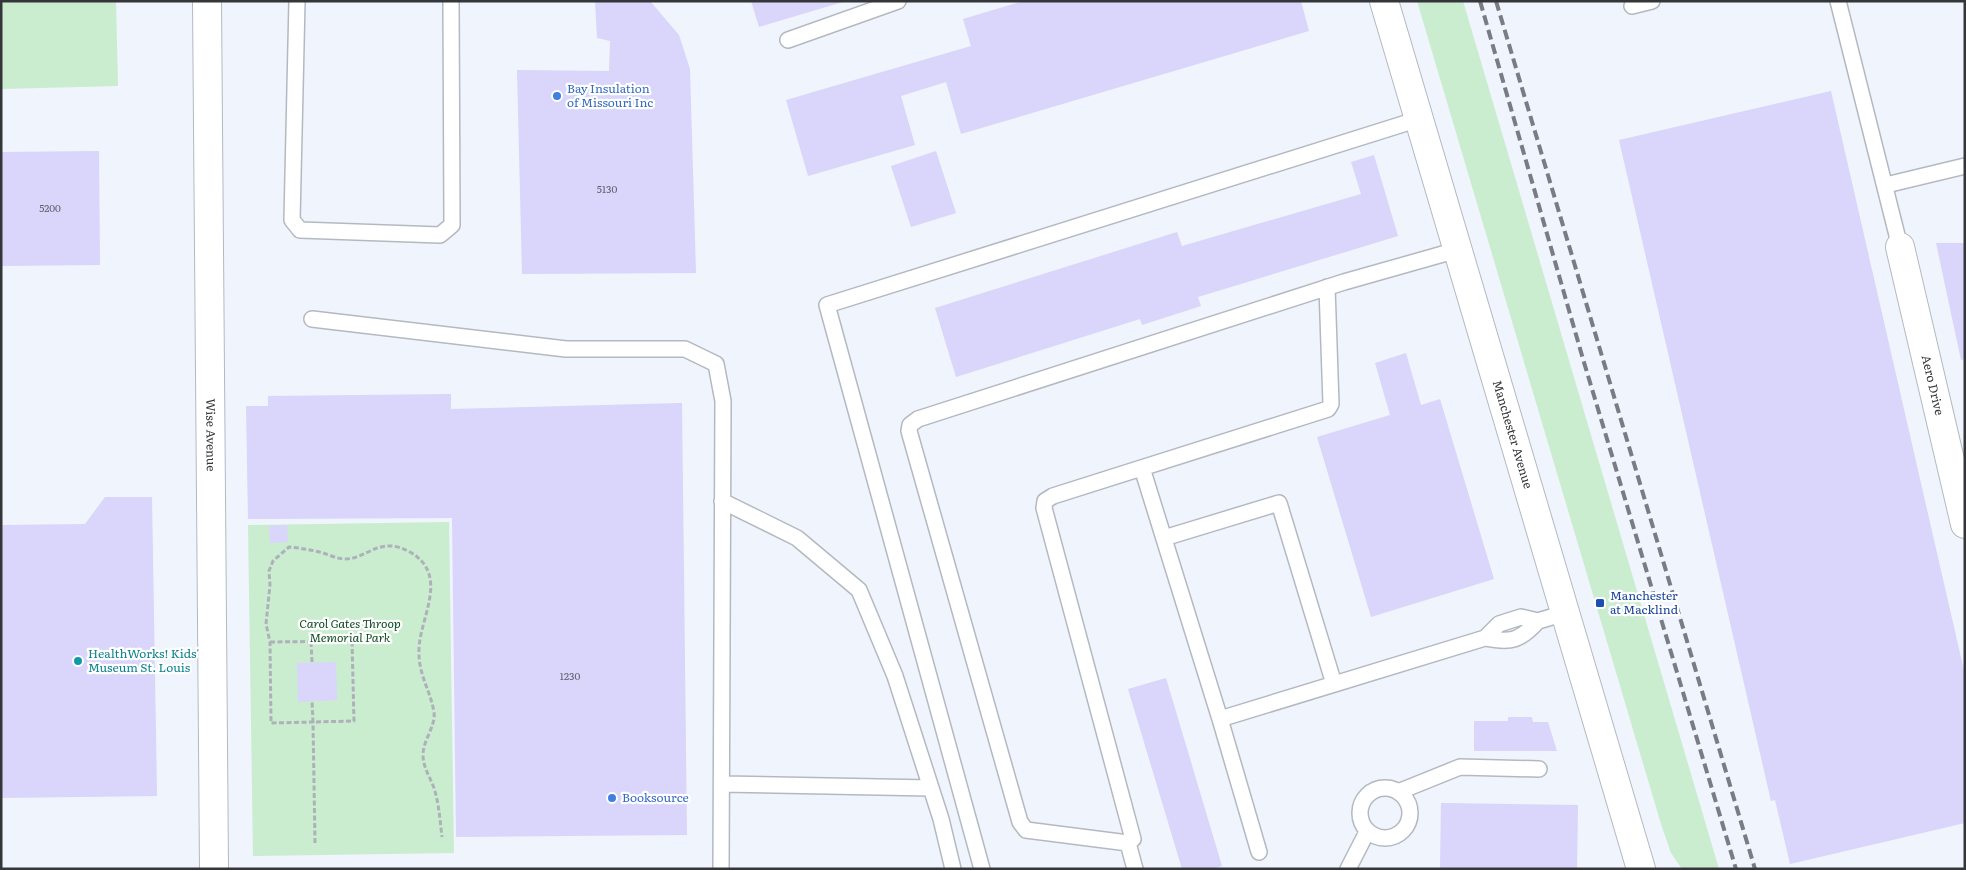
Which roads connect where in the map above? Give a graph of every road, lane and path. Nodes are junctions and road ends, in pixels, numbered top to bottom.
1 (207, 1) edge
2 (297, 1) edge
3 (451, 1) edge
4 (898, 1) edge
5 (1384, 1) edge
6 (1652, 1) edge
7 (1838, 1) edge
8 (1632, 6) dead end
9 (788, 40) dead end
10 (1419, 119) junction
11 (1965, 166) edge
12 (1886, 185) junction
13 (1900, 247) joint
14 (1457, 250) junction
15 (1327, 287) junction
16 (312, 319) dead end
17 (1142, 468) junction
18 (722, 501) junction
19 (1965, 524) edge
20 (1164, 538) junction
21 (1565, 613) junction
22 (270, 642) junction
23 (312, 642) junction
24 (312, 662) dead end
25 (1334, 684) junction
26 (312, 701) dead end
27 (1220, 719) junction
28 (313, 722) junction
29 (1539, 769) dead end
30 (723, 784) junction
31 (931, 788) junction
32 (1398, 792) junction
33 (1367, 832) junction
34 (442, 837) dead end
35 (315, 843) dead end
36 (1128, 843) junction
37 (1259, 852) dead end
38 (1638, 857) edge
39 (214, 869) edge
40 (721, 869) edge
41 (953, 869) edge
42 (982, 869) edge
43 (1135, 869) edge
44 (1348, 869) edge
45 (1658, 869) edge

1 - 39 street, Wise Avenue
2 - 3 lane
4 - 9 lane
5 - 10 street, Manchester Avenue
6 - 8 lane
7 - 12 lane
10 - 14 street, Manchester Avenue
10 - 42 lane
11 - 12 lane
12 - 13 lane
13 - 19 street, Aero Drive
14 - 15 lane
14 - 21 street, Manchester Avenue
15 - 17 lane
15 - 36 lane
16 - 18 lane
17 - 20 lane
17 - 36 lane
18 - 30 lane
18 - 31 lane
20 - 25 lane
20 - 27 lane
21 - 25 lane
21 - 38 street, Manchester Avenue
22 - 23 path
22 - 28 path
22 - 34 path
23 - 24 path
23 - 28 path
25 - 27 lane
26 - 28 path
27 - 37 lane
28 - 35 path
29 - 32 lane
30 - 31 lane
30 - 40 lane
31 - 41 lane
32 - 33 lane
32 - 33 lane
33 - 44 lane
36 - 43 lane
38 - 45 street

